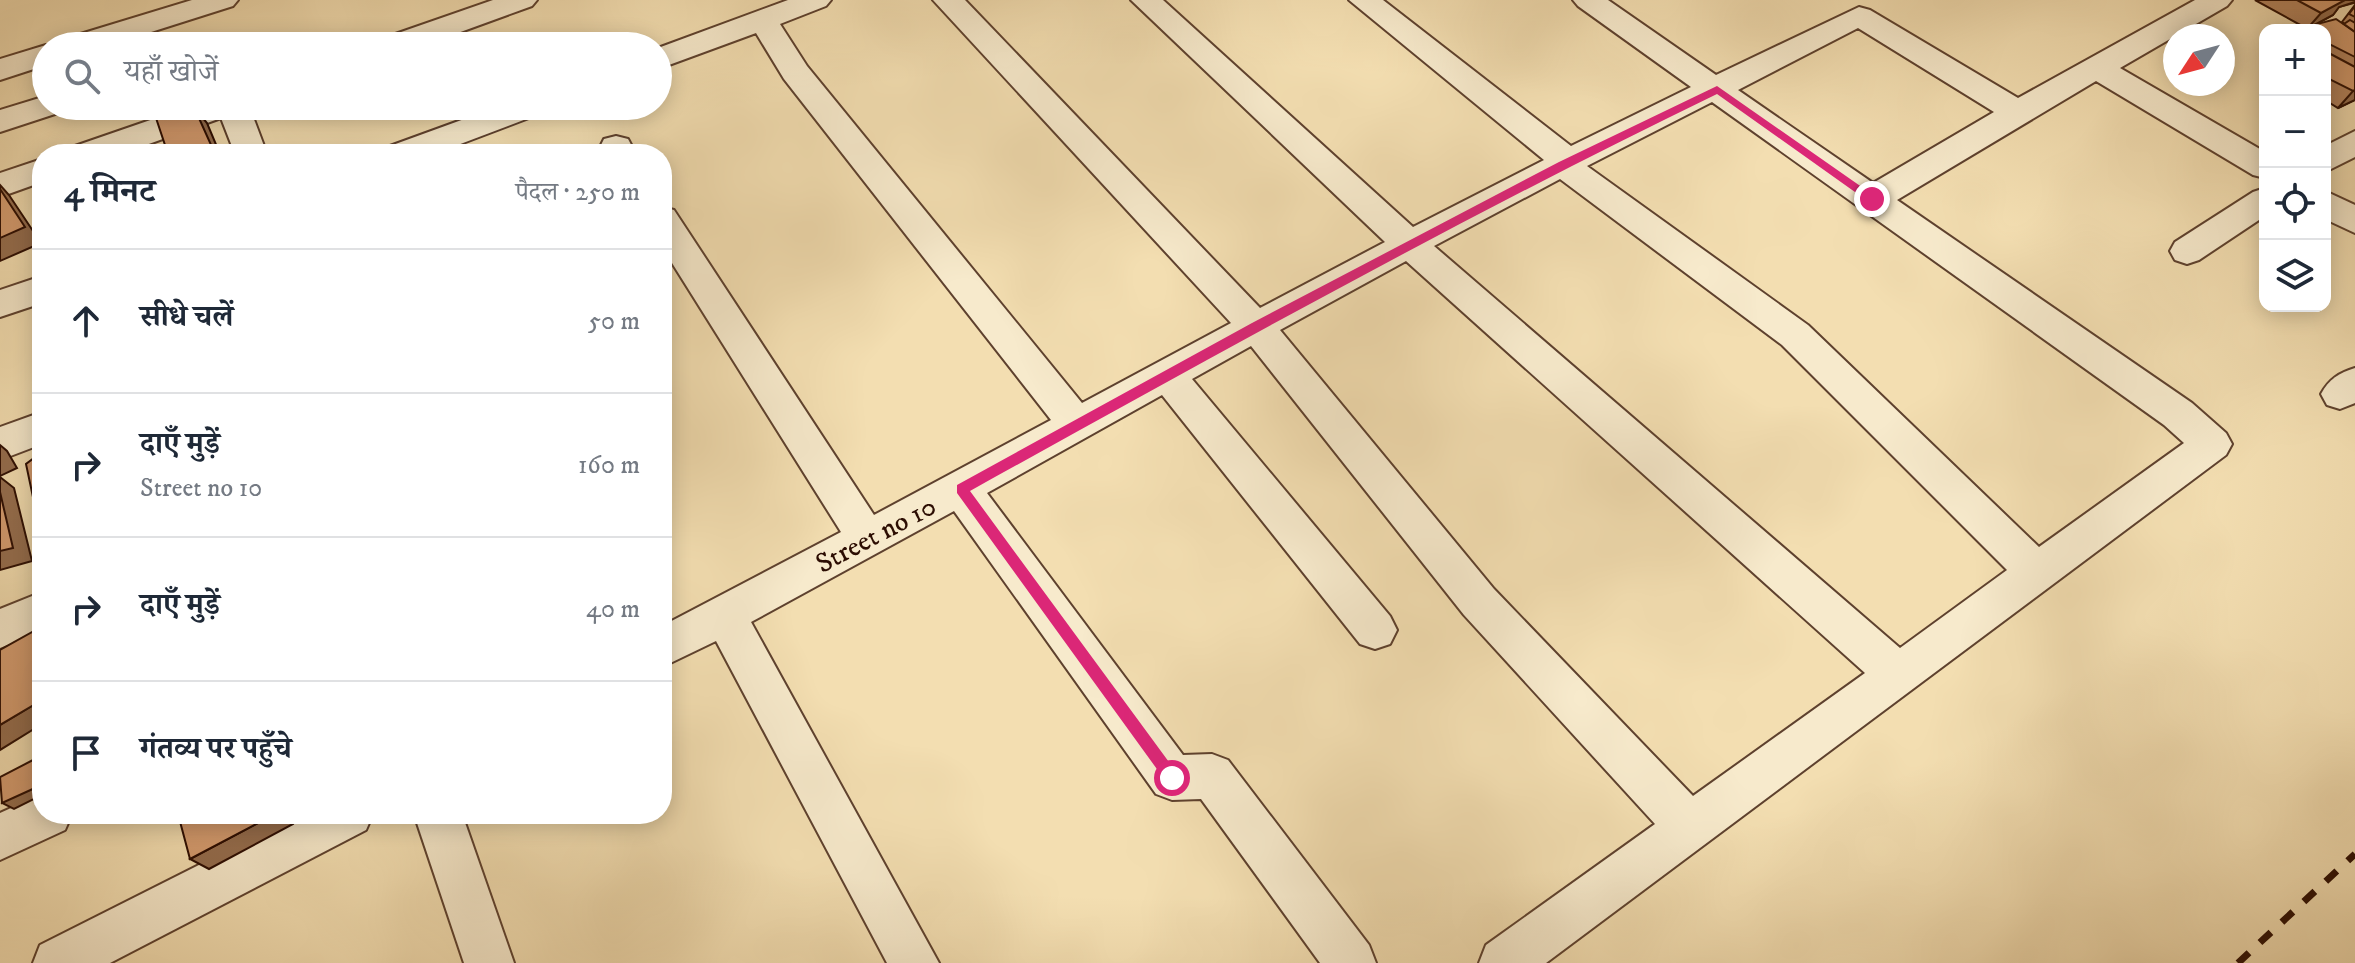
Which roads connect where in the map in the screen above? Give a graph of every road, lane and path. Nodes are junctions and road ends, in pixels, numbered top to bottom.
1 (223, 0) edge
2 (522, 0) edge
3 (816, 0) edge
4 (948, 0) edge
5 (1146, 0) edge
6 (1364, 0) edge
7 (1588, 0) edge
8 (2217, 0) edge
9 (1846, 8) edge
10 (763, 20) junction
11 (120, 32) edge
12 (432, 32) edge
13 (672, 54) edge
14 (32, 60) edge
15 (2097, 68) junction
16 (0, 70) edge
17 (1717, 90) junction
18 (32, 111) edge
19 (2018, 112) junction
20 (183, 120) edge
21 (238, 120) edge
22 (493, 120) edge
23 (0, 121) edge
24 (2355, 142) edge
25 (115, 144) edge
26 (247, 144) edge
27 (429, 144) edge
28 (2331, 157) edge
29 (2259, 163) edge
30 (1562, 164) junction
31 (32, 174) edge
32 (0, 185) edge
33 (1872, 199) junction
34 (2259, 204) edge
35 (2331, 207) edge
36 (2355, 221) edge
37 (672, 235) edge
38 (1410, 245) junction
39 (2187, 251) dead end
40 (32, 293) edge
41 (0, 304) edge
42 (1256, 327) junction
43 (1168, 376) junction
44 (1078, 426) junction
45 (32, 431) edge
46 (0, 444) edge
47 (961, 489) junction
48 (868, 540) junction
49 (2037, 572) junction
50 (32, 615) edge
51 (725, 615) junction
52 (0, 629) edge
53 (1375, 630) dead end
54 (672, 643) edge
55 (1898, 674) junction
56 (32, 822) edge
57 (329, 824) edge
58 (441, 824) edge
59 (1690, 827) junction
60 (0, 837) edge
61 (58, 963) edge
62 (489, 963) edge
63 (914, 963) edge
64 (1351, 963) edge
65 (1504, 963) edge

1 - 11 street
2 - 12 street
3 - 10 street
4 - 42 street
5 - 38 street
6 - 30 street
7 - 17 street
8 - 15 street
9 - 17 street, Street no 10
9 - 19 street, Street no 10
10 - 13 street
10 - 44 street
14 - 16 street
15 - 19 street
15 - 29 street
17 - 30 street, Street no 10
17 - 33 street
18 - 23 street
19 - 33 street
20 - 25 street
21 - 26 street
22 - 27 street
24 - 28 street
30 - 38 street, Street no 10
30 - 49 street
31 - 32 street
33 - 49 street
34 - 39 street
35 - 36 street
37 - 48 street
38 - 42 street, Street no 10
38 - 55 street
40 - 41 street
42 - 43 street, Street no 10
42 - 59 street
43 - 44 street, Street no 10
43 - 53 street
44 - 47 street, Street no 10
45 - 46 street
47 - 48 street, Street no 10
47 - 64 street
48 - 51 street, Street no 10
49 - 55 street
50 - 52 street
51 - 54 street, Street no 10
51 - 63 street
55 - 59 street
56 - 60 street
57 - 61 street
58 - 62 street
59 - 65 street

